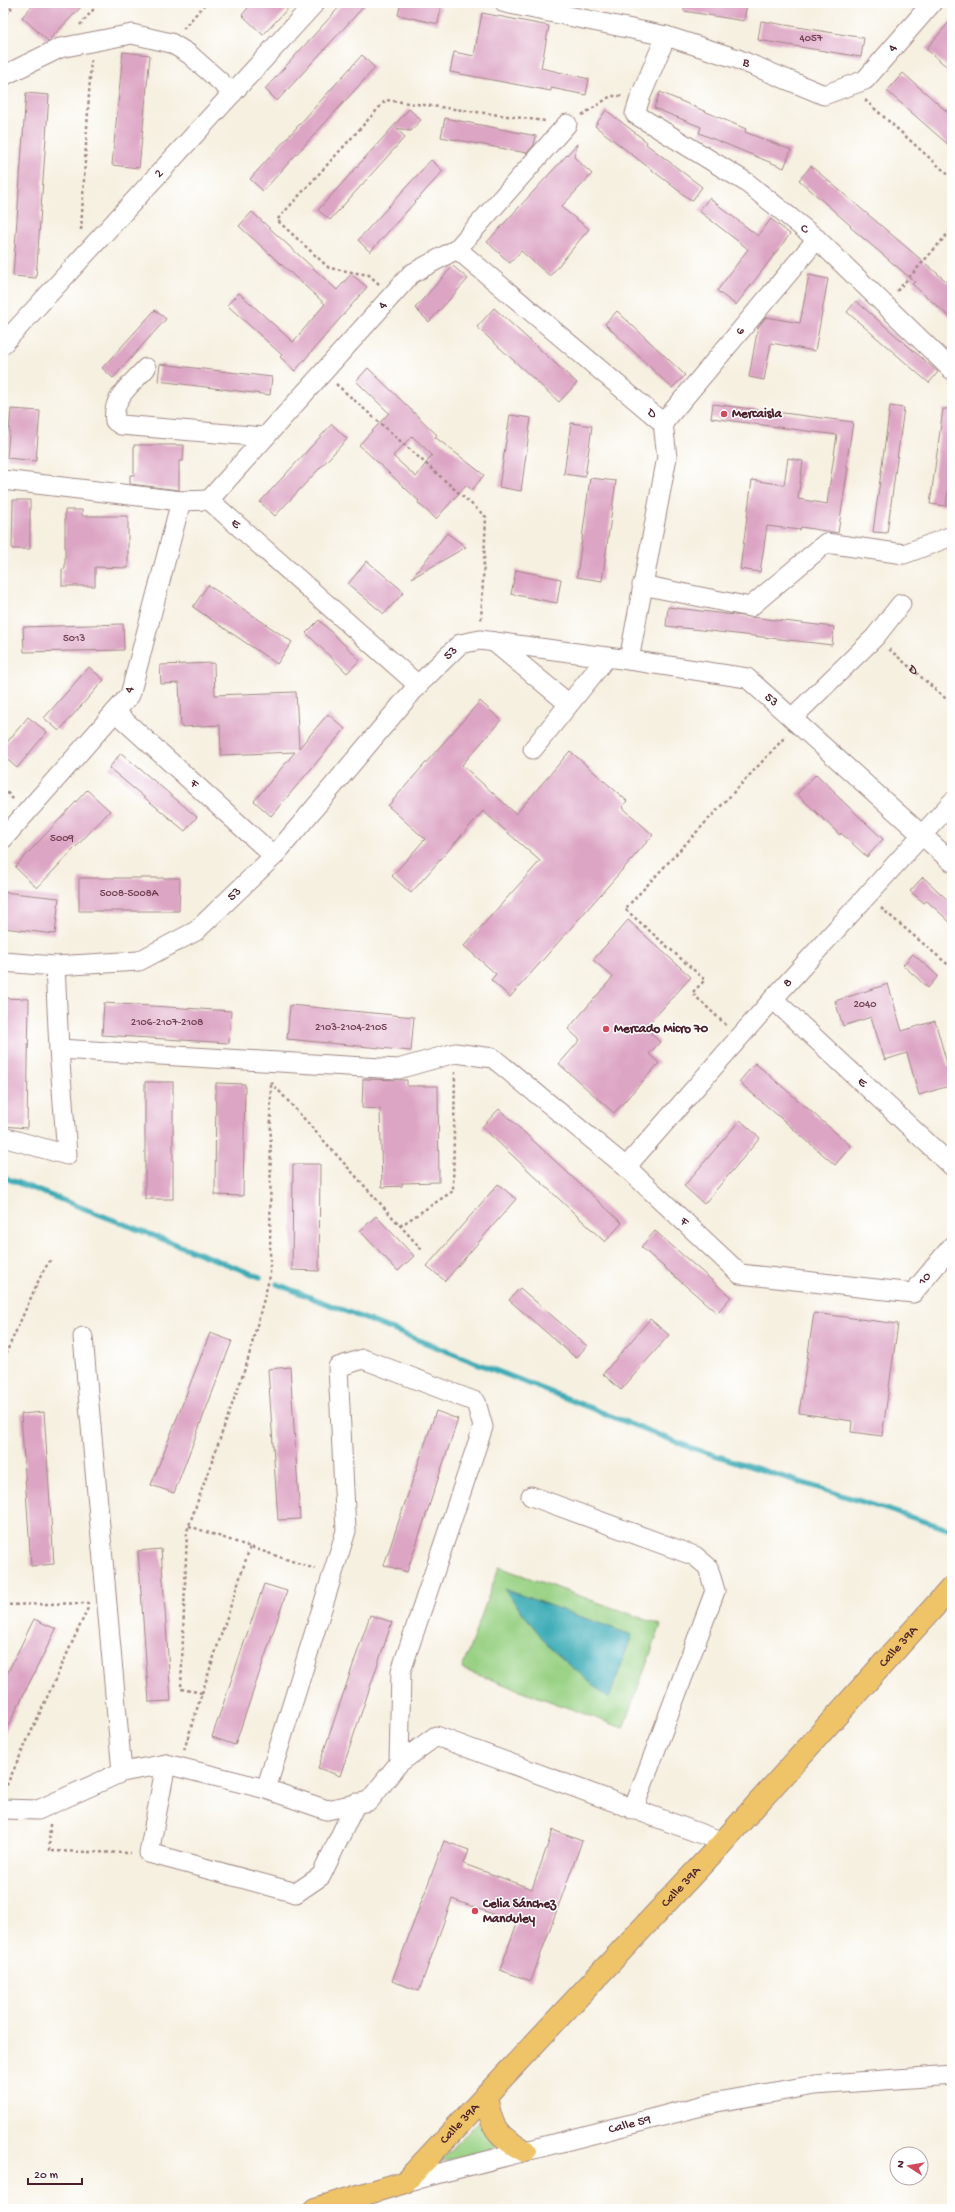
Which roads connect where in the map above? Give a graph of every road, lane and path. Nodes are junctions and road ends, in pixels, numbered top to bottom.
1 (15, 3) edge
2 (206, 3) edge
3 (315, 3) edge
4 (505, 3) edge
5 (932, 3) edge
6 (3, 18) edge
7 (666, 36) junction
8 (92, 42) junction
9 (171, 43) junction
10 (3, 76) edge
11 (849, 86) junction
12 (233, 93) junction
13 (638, 106) junction
14 (567, 124) junction
15 (952, 178) edge
16 (952, 229) edge
17 (817, 239) junction
18 (457, 248) junction
19 (79, 261) junction
20 (393, 294) junction
21 (884, 305) junction
22 (3, 344) edge
23 (146, 368) dead end
24 (952, 370) edge
25 (323, 372) junction
26 (663, 423) junction
27 (265, 437) junction
28 (3, 480) edge
29 (209, 500) junction
30 (181, 501) junction
31 (952, 536) edge
32 (642, 585) junction
33 (901, 604) dead end
34 (874, 637) junction
35 (487, 641) junction
36 (607, 657) junction
37 (629, 660) junction
38 (418, 685) junction
39 (569, 704) junction
40 (952, 704) edge
41 (115, 712) junction
42 (795, 721) junction
43 (533, 749) dead end
44 (952, 802) edge
45 (922, 835) junction
46 (3, 839) edge
47 (274, 856) junction
48 (952, 862) edge
49 (867, 896) junction
50 (3, 962) edge
51 (56, 966) junction
52 (952, 968) edge
53 (773, 999) junction
54 (952, 1018) edge
55 (952, 1024) edge
56 (739, 1038) junction
57 (59, 1049) junction
58 (455, 1052) junction
59 (251, 1060) junction
60 (271, 1082) junction
61 (3, 1137) edge
62 (952, 1166) edge
63 (626, 1167) junction
64 (400, 1226) junction
65 (952, 1246) edge
66 (423, 1251) dead end
67 (51, 1259) dead end
68 (914, 1293) joint
69 (83, 1337) dead end
70 (3, 1360) edge
71 (531, 1496) dead end
72 (189, 1526) junction
73 (250, 1547) junction
74 (333, 1575) junction
75 (952, 1587) edge
76 (3, 1605) edge
77 (202, 1693) junction
78 (399, 1763) junction
79 (172, 1766) junction
80 (122, 1772) junction
81 (266, 1789) junction
82 (3, 1793) edge
83 (356, 1803) junction
84 (51, 1804) junction
85 (3, 1809) edge
86 (633, 1810) junction
87 (723, 1842) junction
88 (149, 1853) junction
89 (952, 2075) edge
90 (486, 2095) junction
91 (525, 2151) junction
92 (405, 2182) junction
93 (315, 2209) edge

1 - 6 path
2 - 9 path
3 - 12 street, 2
4 - 7 street, B
5 - 11 street, 4
7 - 11 street, B
7 - 13 street
8 - 9 street
8 - 10 street
8 - 19 path
9 - 12 street
11 - 15 path
12 - 19 street, 2
13 - 14 path
13 - 17 street, C
14 - 18 street, 4
14 - 20 path
16 - 21 path
17 - 21 street, C
17 - 26 street, 6
18 - 20 street, 4
18 - 26 street, D
19 - 22 street, 2
20 - 25 street, 4
21 - 24 street, C
23 - 27 street
25 - 27 street, 4
25 - 35 path
26 - 32 street, D
27 - 29 street, 4
28 - 30 street
29 - 30 street
29 - 38 street, E
30 - 41 street, 4
31 - 32 street
32 - 37 street, D
33 - 34 street
34 - 40 path, D
34 - 42 street
35 - 36 street, 53
35 - 38 street, 53
35 - 39 street
36 - 37 street, 53
36 - 39 street
37 - 42 street, 53
38 - 47 street, 53
39 - 43 street
41 - 46 street, 4
41 - 47 street, F
42 - 45 street, 53
42 - 56 path
44 - 45 street, 8
45 - 48 street, 53
45 - 49 street, 8
47 - 51 street, 53
49 - 52 path
49 - 53 street, 8
50 - 51 street, 53
51 - 57 street
53 - 56 street, 8
53 - 62 street, E
54 - 55 path
56 - 63 street, 8
57 - 59 street
57 - 61 street
58 - 59 street
58 - 63 street, F
58 - 64 path
59 - 60 path
60 - 64 path
60 - 72 path
63 - 68 street, F
64 - 66 path
65 - 68 street, 10
67 - 70 path
69 - 80 street
71 - 86 street
72 - 73 path
72 - 77 path
73 - 74 path
73 - 77 path
74 - 78 street
74 - 81 street
75 - 87 main road, Calle 39A
76 - 82 path
77 - 79 path
78 - 83 street
78 - 86 street
79 - 80 street
79 - 81 street
79 - 88 street
80 - 84 street
81 - 83 street
83 - 88 street
84 - 85 street
84 - 88 path
86 - 87 street
87 - 90 main road, Calle 39A
89 - 91 street, Calle 59
90 - 91 main road
90 - 92 main road, Calle 39A
91 - 92 street, Calle 59
92 - 93 main road, Calle 59

